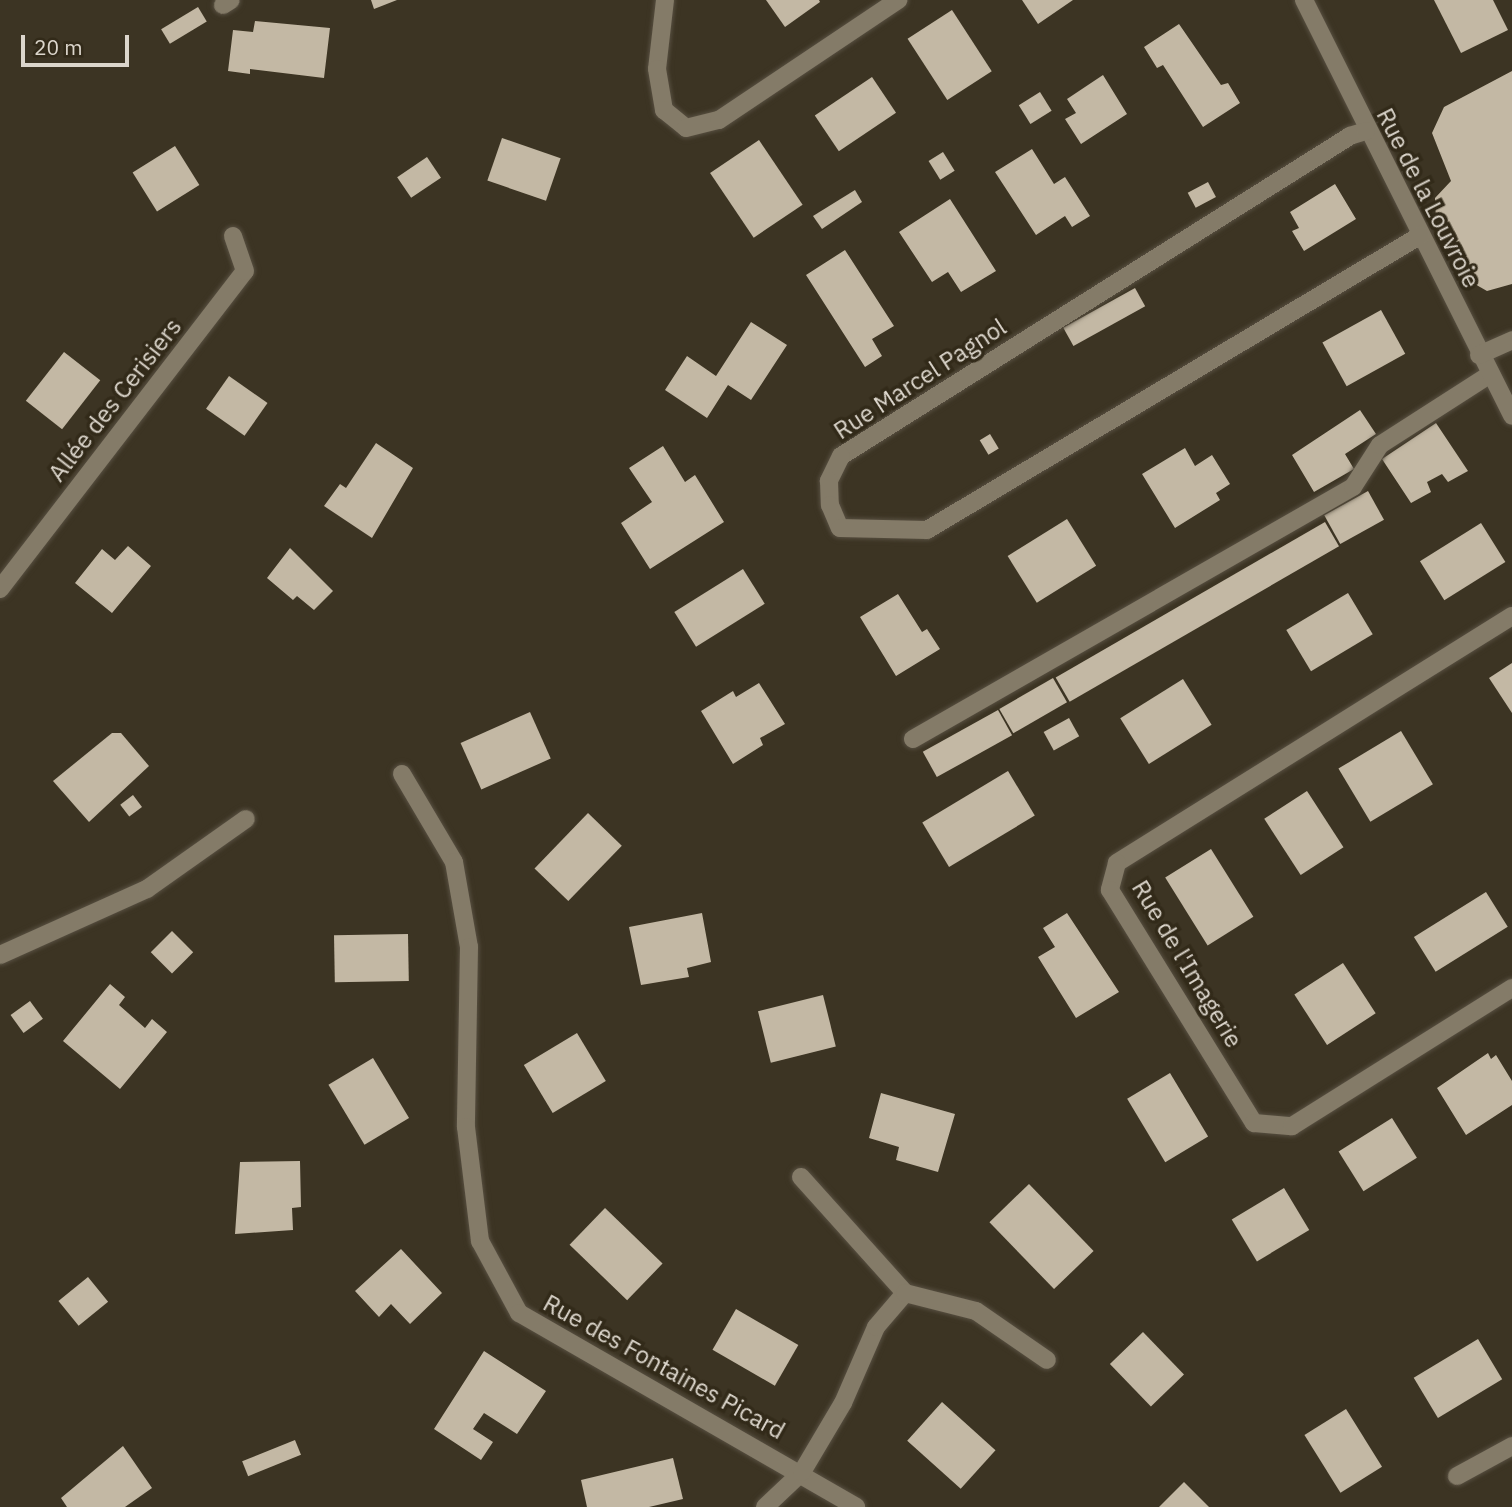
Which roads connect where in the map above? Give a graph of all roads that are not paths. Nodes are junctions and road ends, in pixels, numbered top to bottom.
1 (665, 0) edge
2 (898, 0) edge
3 (1304, 0) edge
4 (1366, 131) junction
5 (1421, 235) junction
6 (233, 236) dead end
7 (1512, 340) edge
8 (1479, 355) junction
9 (1489, 375) junction
10 (1512, 416) edge
11 (0, 589) edge
12 (1512, 616) edge
13 (913, 739) dead end
14 (402, 775) dead end
15 (246, 819) dead end
16 (0, 955) edge
17 (1512, 988) edge
18 (801, 1177) dead end
19 (905, 1293) junction
20 (1047, 1360) dead end
21 (1512, 1446) edge
22 (802, 1472) junction
23 (1457, 1476) dead end
24 (765, 1507) edge
25 (856, 1507) edge

1 - 2 street
3 - 4 street, Rue de la Louvroie
4 - 5 street, Rue de la Louvroie
4 - 5 street, Rue Marcel Pagnol
5 - 8 street, Rue de la Louvroie
6 - 11 street, Allée des Cerisiers
7 - 8 street
8 - 9 street, Rue de la Louvroie
9 - 10 street, Rue de la Louvroie
9 - 13 street
12 - 17 street, Rue de l'Imagerie
14 - 22 street, Rue des Fontaines Picard
15 - 16 street
18 - 19 street
19 - 20 street
19 - 22 street, Rue des Fontaines Picard
21 - 23 street
22 - 24 street, Rue des Fontaines Picard
22 - 25 street, Rue des Fontaines Picard

